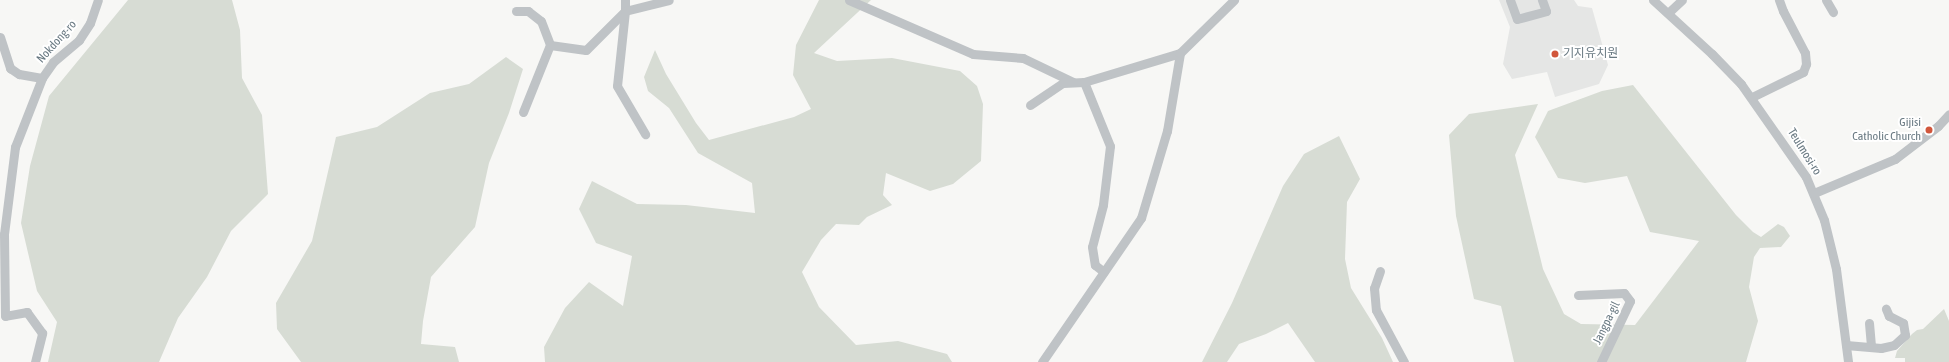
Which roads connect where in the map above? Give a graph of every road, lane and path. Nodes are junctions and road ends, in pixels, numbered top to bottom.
1 (98, 0) edge
2 (624, 0) edge
3 (668, 0) edge
4 (849, 0) edge
5 (1234, 0) edge
6 (1510, 0) edge
7 (1542, 0) edge
8 (1653, 0) edge
9 (1682, 0) edge
10 (1780, 0) edge
11 (1826, 0) edge
12 (516, 11) dead end
13 (625, 11) junction
14 (1833, 12) dead end
15 (1668, 13) junction
16 (0, 37) edge
17 (550, 45) junction
18 (1180, 53) junction
19 (42, 78) junction
20 (1073, 82) junction
21 (1084, 82) junction
22 (1752, 97) junction
23 (1030, 105) dead end
24 (523, 112) dead end
25 (1949, 114) edge
26 (645, 134) dead end
27 (1814, 193) junction
28 (1380, 271) dead end
29 (1104, 272) junction
30 (1578, 296) dead end
31 (1886, 309) dead end
32 (1869, 323) dead end
33 (1846, 345) junction
34 (1871, 347) junction
35 (1847, 361) edge
36 (35, 362) edge
37 (1042, 362) edge
38 (1404, 362) edge
39 (1601, 362) edge

1 - 19 street, Nokdong-ro
2 - 13 street
3 - 13 street
4 - 20 street
5 - 18 street
6 - 7 street
8 - 15 street, Teulmosi-ro
9 - 15 street
10 - 22 street
11 - 14 street
12 - 17 street
13 - 17 street
13 - 26 street
15 - 22 street, Teulmosi-ro
16 - 19 street, Nokdong-ro
17 - 24 street
18 - 21 street
18 - 29 street
19 - 36 street, Nokdong-ro
20 - 21 street
20 - 23 street
21 - 29 street
22 - 27 street, Teulmosi-ro
25 - 27 street
27 - 33 street, Teulmosi-ro
28 - 38 street
29 - 37 street
30 - 39 street, Jangpa-gil
31 - 34 street
32 - 34 street
33 - 34 street
33 - 35 street, Teulmosi-ro

